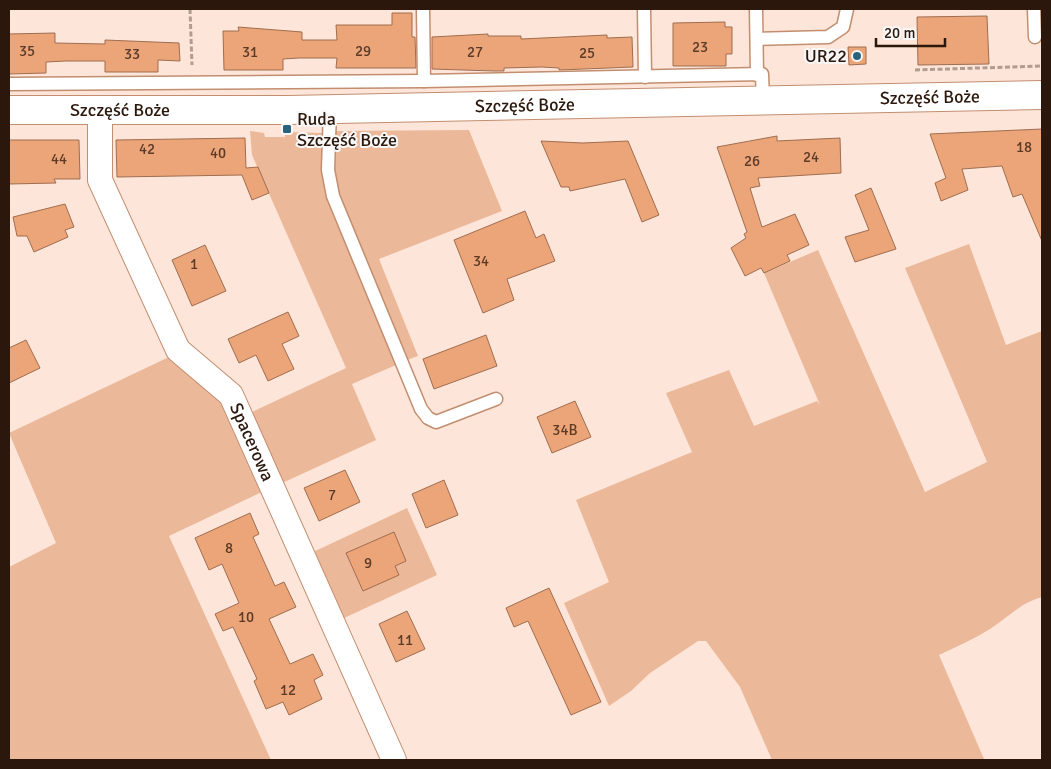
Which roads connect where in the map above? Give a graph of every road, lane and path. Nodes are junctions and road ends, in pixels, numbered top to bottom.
1 (190, 9) edge
2 (423, 9) edge
3 (644, 9) edge
4 (756, 9) edge
5 (846, 9) edge
6 (1034, 9) edge
7 (1035, 36) dead end
8 (757, 39) junction
9 (757, 75) junction
10 (645, 77) junction
11 (424, 81) junction
12 (192, 83) junction
13 (9, 84) edge
14 (1042, 95) edge
15 (763, 102) junction
16 (100, 109) junction
17 (330, 109) junction
18 (9, 110) edge
19 (496, 399) dead end
20 (394, 760) edge

1 - 12 path
2 - 11 lane
3 - 10 lane
4 - 8 lane
5 - 8 lane
6 - 7 lane
8 - 9 lane
9 - 10 lane
9 - 15 lane
10 - 11 lane
11 - 12 lane
12 - 13 lane
14 - 15 street, Szczęść Boże
15 - 17 street, Szczęść Boże
16 - 17 street, Szczęść Boże
16 - 18 street, Szczęść Boże
16 - 20 street, Spacerowa
17 - 19 lane

